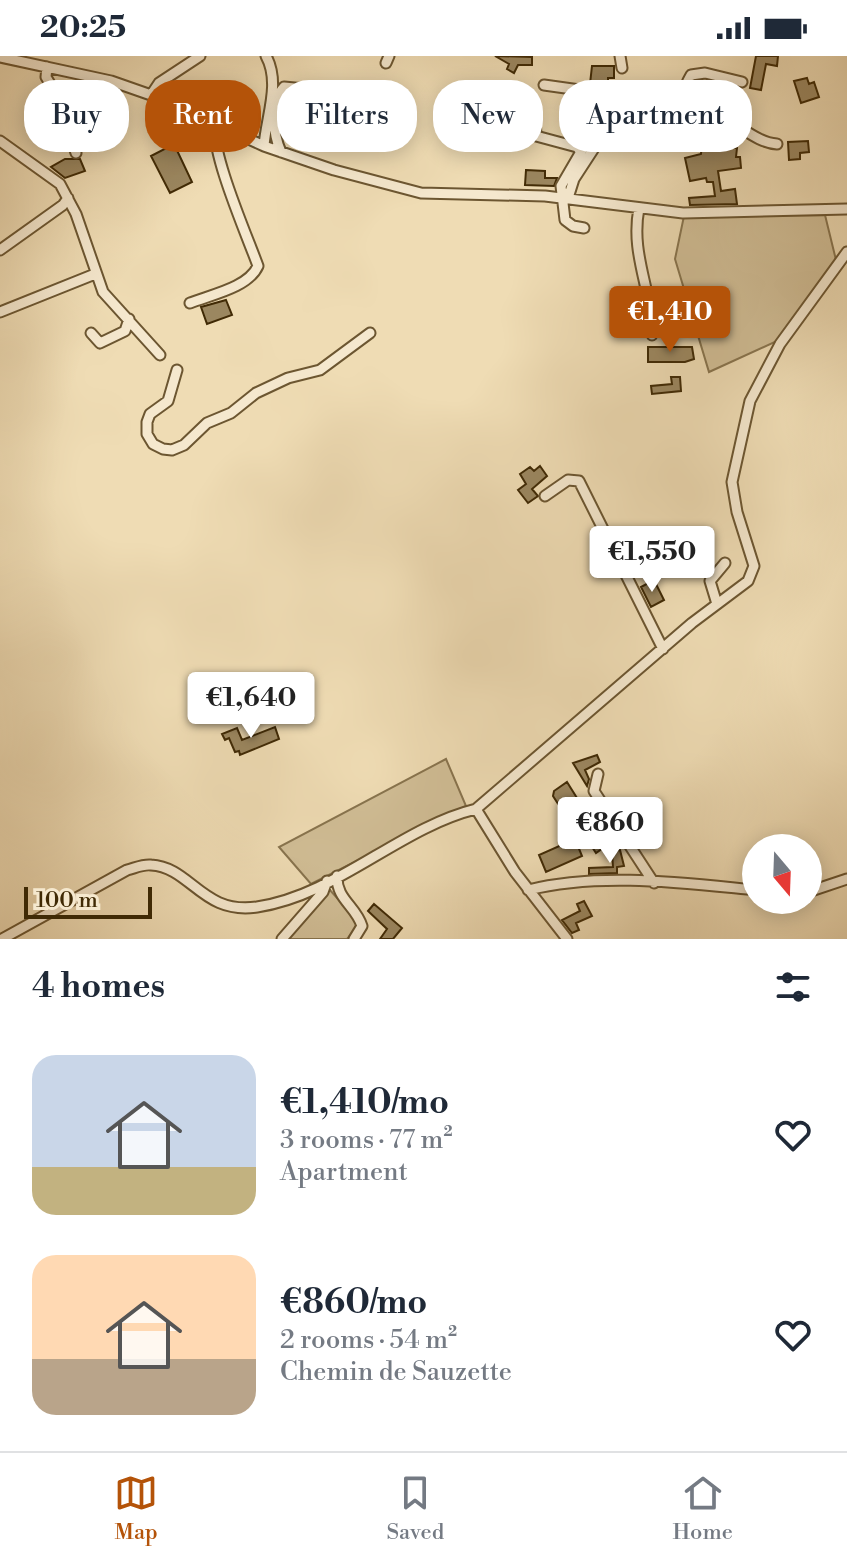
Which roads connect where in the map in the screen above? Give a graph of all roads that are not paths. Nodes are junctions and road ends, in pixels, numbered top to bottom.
1 (200, 56) edge
2 (266, 56) edge
3 (620, 56) edge
4 (0, 57) edge
5 (47, 67) junction
6 (622, 68) dead end
7 (164, 80) edge
8 (688, 80) edge
9 (734, 80) edge
10 (544, 85) dead end
11 (559, 87) edge
12 (145, 93) edge
13 (277, 107) edge
14 (752, 133) edge
15 (277, 138) edge
16 (0, 141) edge
17 (777, 144) dead end
18 (261, 145) edge
19 (264, 146) junction
20 (277, 151) edge
21 (218, 152) edge
22 (281, 152) edge
23 (581, 152) edge
24 (592, 152) edge
25 (76, 153) dead end
26 (68, 198) junction
27 (564, 198) junction
28 (639, 208) junction
29 (847, 209) edge
30 (584, 228) dead end
31 (0, 250) edge
32 (847, 252) edge
33 (95, 274) junction
34 (190, 303) dead end
35 (0, 312) edge
36 (129, 319) junction
37 (91, 333) dead end
38 (370, 333) dead end
39 (652, 335) dead end
40 (160, 355) dead end
41 (177, 370) dead end
42 (545, 496) dead end
43 (725, 563) dead end
44 (717, 604) junction
45 (663, 649) junction
46 (598, 774) dead end
47 (476, 809) junction
48 (337, 876) junction
49 (847, 879) edge
50 (327, 881) junction
51 (654, 883) junction
52 (822, 887) edge
53 (742, 889) edge
54 (528, 890) junction
55 (2, 939) edge
56 (282, 939) edge
57 (354, 939) edge
58 (567, 939) edge

1 - 7 street
2 - 19 street
3 - 6 street
4 - 5 street
5 - 12 street
5 - 25 street
8 - 9 street
10 - 11 street
13 - 15 street
14 - 17 street
16 - 26 street
18 - 19 street
19 - 20 street
21 - 34 street
22 - 27 street
23 - 27 street
24 - 27 street
26 - 31 street
26 - 33 street
27 - 28 street
27 - 30 street
28 - 29 street
28 - 39 street
32 - 44 street
33 - 35 street
33 - 36 street
36 - 37 street
36 - 40 street
38 - 41 street
42 - 45 street
43 - 44 street
44 - 45 street
45 - 47 street
46 - 51 street
47 - 48 street
47 - 54 street
48 - 50 street
48 - 57 street
49 - 52 street
50 - 55 street
50 - 56 street
51 - 53 street
51 - 54 street
54 - 58 street

